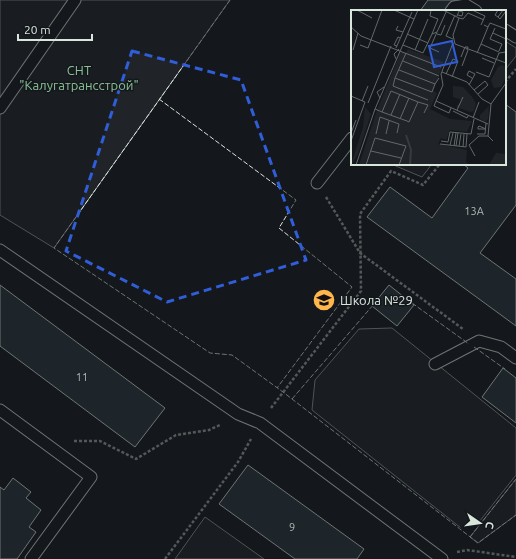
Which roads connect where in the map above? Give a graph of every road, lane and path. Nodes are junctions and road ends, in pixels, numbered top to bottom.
1 (75, 0) edge
2 (452, 10) edge
3 (474, 10) edge
4 (506, 31) edge
5 (516, 37) edge
6 (516, 69) edge
7 (506, 81) edge
8 (0, 108) edge
9 (351, 139) edge
10 (439, 165) edge
11 (317, 183) joint
12 (0, 250) edge
13 (360, 253) junction
14 (479, 341) junction
15 (516, 358) edge
16 (435, 364) dead end
17 (0, 410) edge
18 (238, 414) junction
19 (260, 423) junction
20 (44, 442) junction
21 (439, 557) edge
22 (516, 557) edge
23 (31, 559) edge
24 (165, 559) edge

1 - 8 lane
2 - 3 lane
4 - 5 lane
6 - 7 path
9 - 11 lane
10 - 13 path
11 - 13 path
12 - 18 lane
13 - 14 path
13 - 19 path
14 - 15 lane
14 - 16 lane
17 - 20 lane
18 - 19 lane
18 - 20 path
19 - 21 lane
19 - 24 path
20 - 23 lane
21 - 22 path

